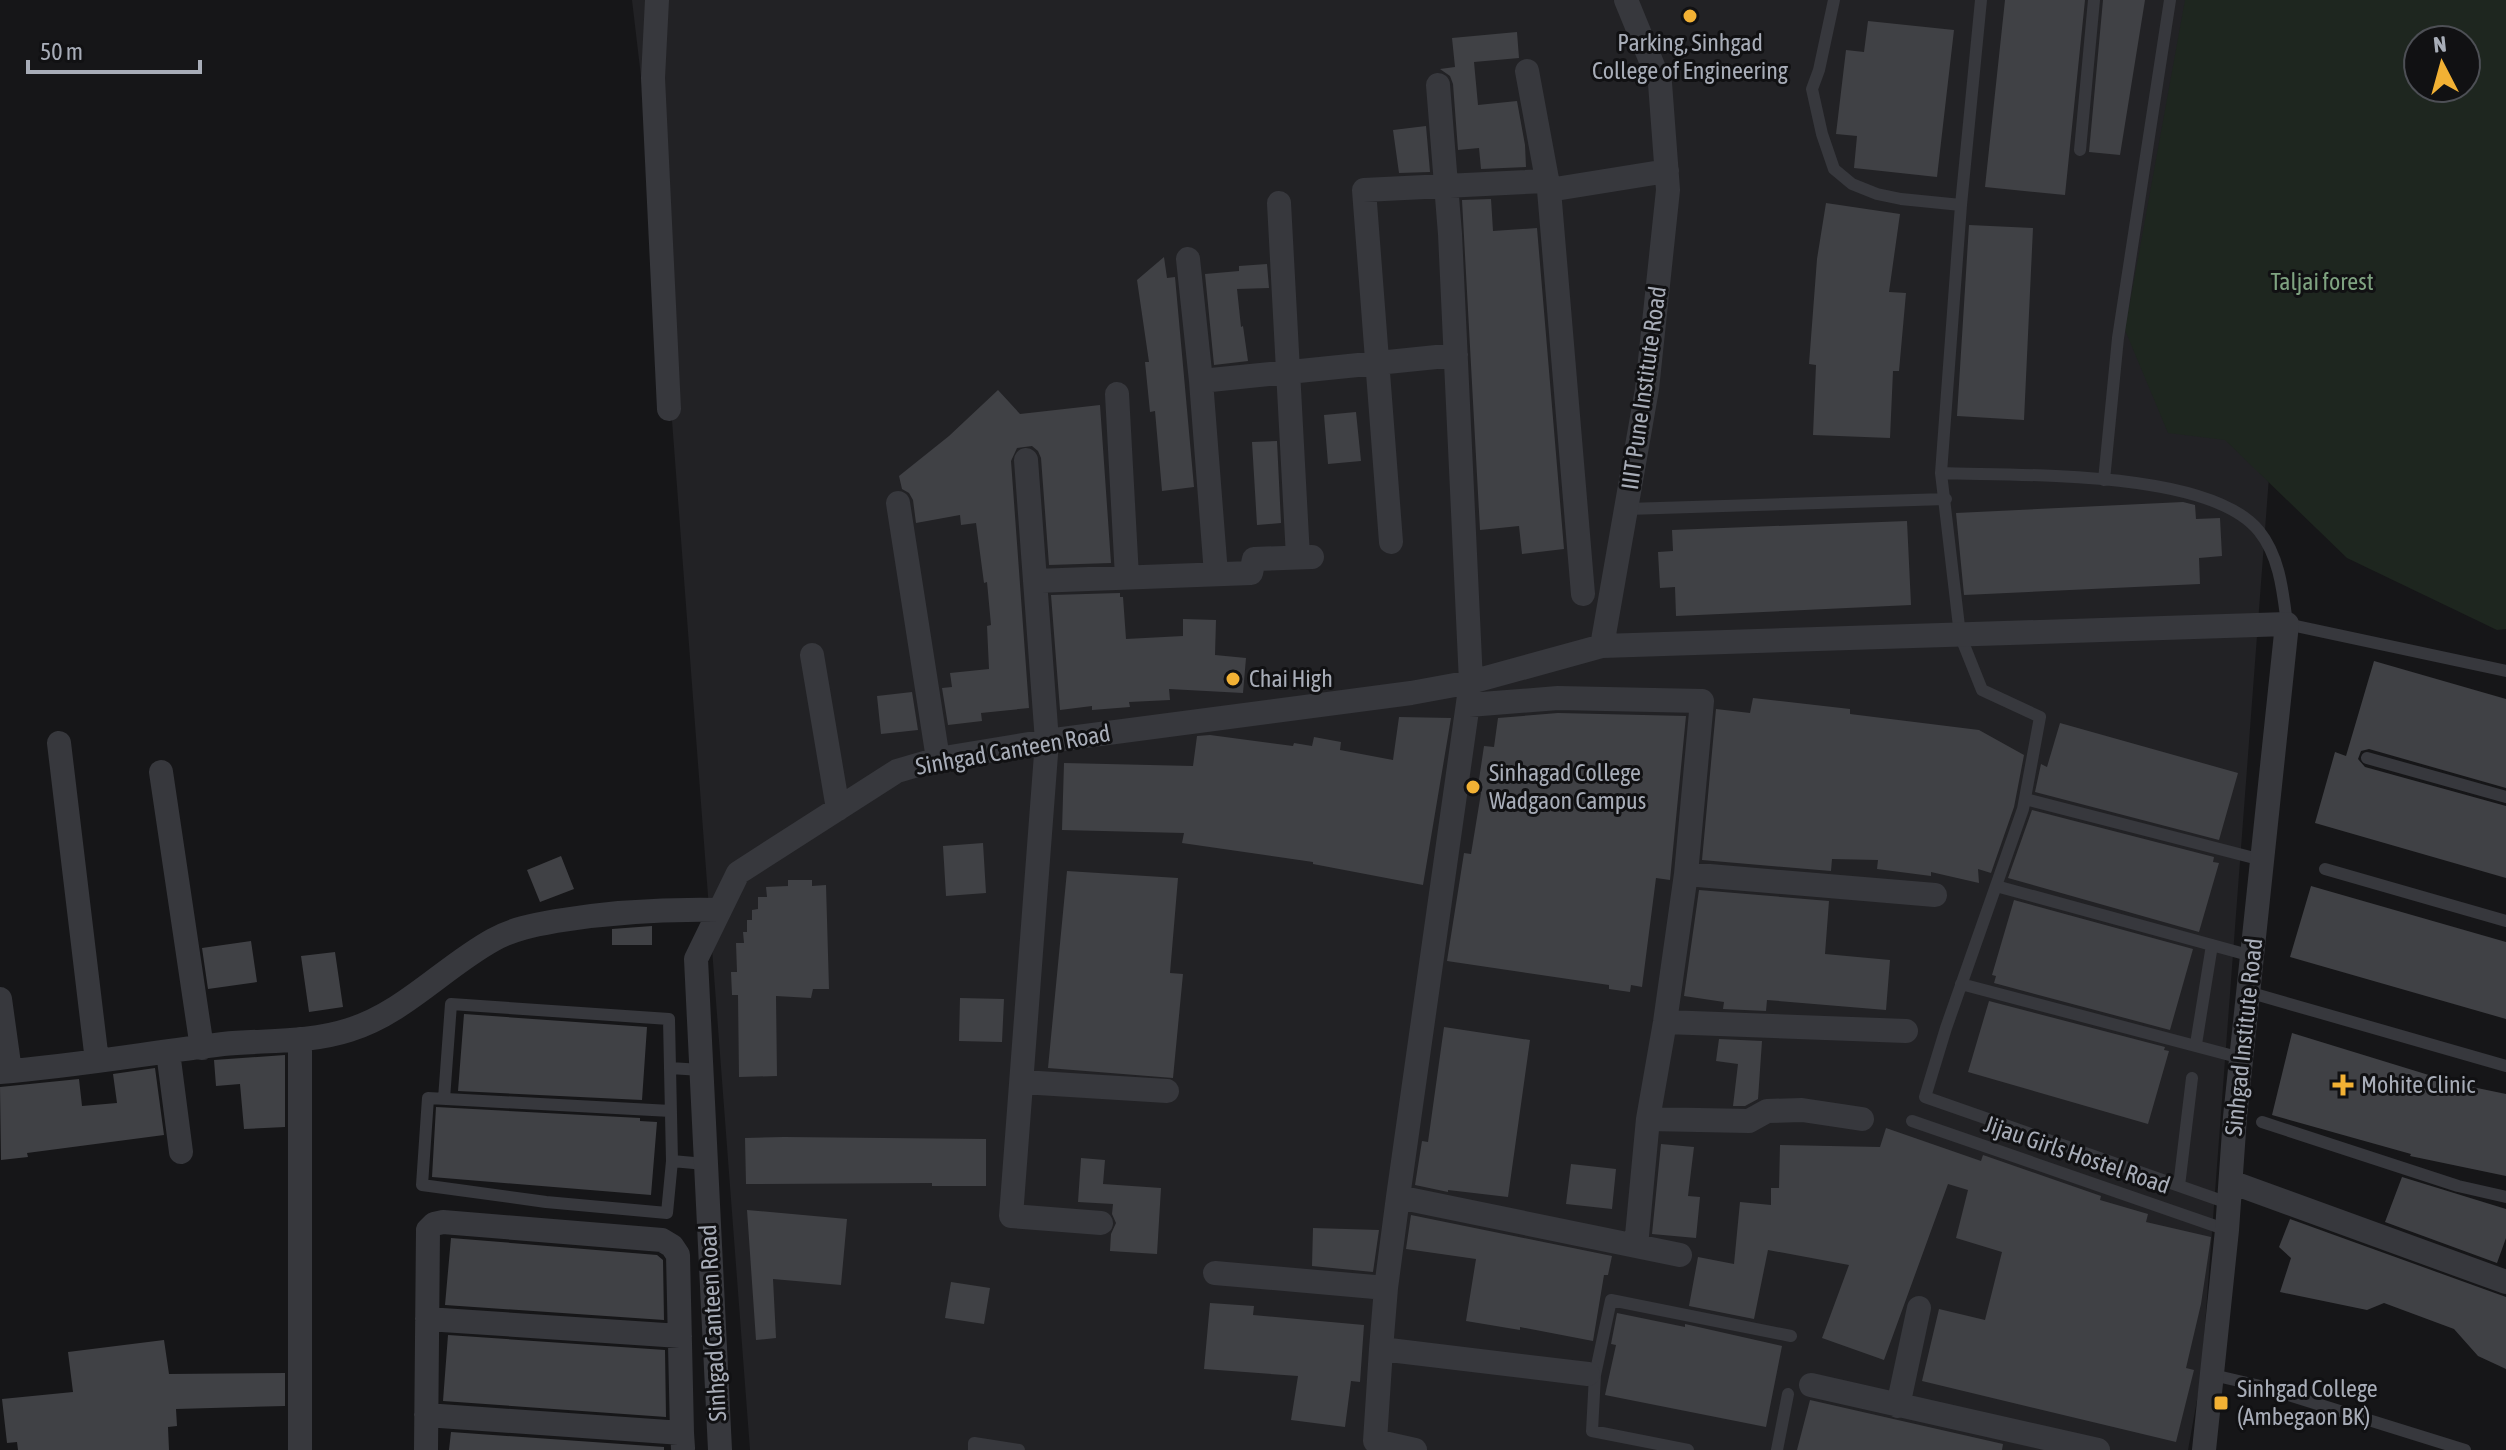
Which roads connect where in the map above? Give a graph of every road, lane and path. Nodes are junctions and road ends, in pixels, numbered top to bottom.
1 (657, 0) edge
2 (1626, 0) edge
3 (1834, 0) edge
4 (1981, 0) edge
5 (2094, 0) edge
6 (2170, 0) edge
7 (1527, 71) dead end
8 (1438, 85) dead end
9 (2080, 150) dead end
10 (1667, 171) junction
11 (1446, 185) junction
12 (1547, 185) junction
13 (1279, 203) dead end
14 (1961, 205) junction
15 (1188, 259) dead end
16 (1456, 355) junction
17 (1377, 363) junction
18 (1288, 372) junction
19 (1201, 381) junction
20 (1117, 394) dead end
21 (669, 409) dead end
22 (1026, 460) dead end
23 (1941, 473) junction
24 (2104, 480) junction
25 (1946, 499) junction
26 (898, 503) dead end
27 (1627, 509) junction
28 (1391, 542) dead end
29 (1216, 574) junction
30 (1127, 577) junction
31 (1035, 581) junction
32 (1583, 594) dead end
33 (2287, 624) junction
34 (1960, 635) junction
35 (1602, 646) junction
36 (812, 655) dead end
37 (2506, 671) edge
38 (1470, 694) junction
39 (1047, 741) junction
40 (59, 743) dead end
41 (2367, 758) dead end
42 (938, 759) junction
43 (161, 772) dead end
44 (2506, 797) edge
45 (2025, 799) junction
46 (838, 809) junction
47 (2262, 860) junction
48 (2325, 869) dead end
49 (1686, 874) junction
50 (1996, 886) junction
51 (1935, 895) dead end
52 (719, 910) junction
53 (2506, 921) edge
54 (2212, 945) junction
55 (2252, 956) junction
56 (1961, 984) junction
57 (2248, 992) junction
58 (0, 999) edge
59 (1665, 1022) junction
60 (1906, 1031) dead end
61 (300, 1039) junction
62 (2196, 1044) junction
63 (202, 1048) junction
64 (168, 1052) junction
65 (2241, 1058) junction
66 (97, 1061) junction
67 (2506, 1066) edge
68 (670, 1068) junction
69 (701, 1070) junction
70 (5, 1071) edge
71 (2192, 1078) dead end
72 (1022, 1082) junction
73 (1167, 1091) dead end
74 (444, 1099) junction
75 (671, 1111) junction
76 (1648, 1119) junction
77 (1862, 1119) dead end
78 (1912, 1121) dead end
79 (2262, 1122) dead end
80 (181, 1152) dead end
81 (672, 1161) junction
82 (705, 1164) junction
83 (2179, 1186) junction
84 (2229, 1193) junction
85 (1398, 1197) junction
86 (2506, 1197) edge
87 (1101, 1223) dead end
88 (2227, 1230) junction
89 (1636, 1246) junction
90 (1680, 1255) dead end
91 (1215, 1273) dead end
92 (2506, 1282) edge
93 (1386, 1288) junction
94 (1919, 1308) dead end
95 (427, 1319) junction
96 (680, 1336) junction
97 (1791, 1336) dead end
98 (1381, 1349) junction
99 (1592, 1374) junction
100 (2213, 1375) junction
101 (1800, 1390) joint
102 (1898, 1406) junction
103 (426, 1415) junction
104 (682, 1442) edge
105 (300, 1450) edge
106 (426, 1450) edge
107 (720, 1450) edge
108 (974, 1450) edge
109 (1019, 1450) edge
110 (1415, 1450) edge
111 (1688, 1450) edge
112 (1777, 1450) edge
113 (2098, 1450) edge
114 (2204, 1450) edge
115 (2465, 1450) edge

1 - 21 street
2 - 10 street, IIIT Pune Institute Road
3 - 14 lane
4 - 14 lane
5 - 9 lane
6 - 24 lane
7 - 12 street
8 - 11 street
10 - 12 street
10 - 27 street, IIIT Pune Institute Road
11 - 12 street
11 - 16 street
11 - 17 street
12 - 32 street
13 - 18 street
14 - 23 lane
15 - 19 street
16 - 17 street
16 - 38 street
17 - 18 street
17 - 28 street
18 - 19 street
18 - 29 street
19 - 29 street
20 - 30 street
22 - 31 street
23 - 24 lane
23 - 25 lane
24 - 33 lane
25 - 27 lane
25 - 34 lane
26 - 42 street
27 - 35 street, IIIT Pune Institute Road
29 - 30 street
30 - 31 street
31 - 39 street
33 - 34 street
33 - 37 lane
33 - 47 street, Sinhgad Institute Road
34 - 35 street
34 - 45 lane
35 - 38 street
36 - 46 street
38 - 39 street, Sinhgad Canteen Road
38 - 49 street
38 - 85 street
39 - 42 street, Sinhgad Canteen Road
39 - 72 street
40 - 66 street
41 - 44 lane
42 - 46 street, Sinhgad Canteen Road
43 - 63 street
45 - 47 lane
45 - 50 lane
46 - 52 street, Sinhgad Canteen Road
47 - 55 street, Sinhgad Institute Road
48 - 53 lane
49 - 51 street
49 - 59 street
50 - 54 lane
50 - 56 lane
52 - 61 street
52 - 69 street, Sinhgad Canteen Road
54 - 55 lane
54 - 62 lane
55 - 57 street, Sinhgad Institute Road
56 - 62 lane
56 - 83 lane
57 - 65 street, Sinhgad Institute Road
57 - 67 lane
58 - 70 street
59 - 60 street
59 - 76 street
61 - 63 street
61 - 105 street
62 - 65 lane
63 - 64 street
64 - 66 street
64 - 80 street
65 - 84 street, Sinhgad Institute Road
66 - 70 street
68 - 69 lane
68 - 74 lane
68 - 75 lane
69 - 82 street, Sinhgad Canteen Road
71 - 83 lane
72 - 73 street
72 - 87 street
74 - 75 lane
74 - 81 lane
75 - 81 lane
76 - 77 street
76 - 89 street
78 - 88 lane, Jijau Girls Hostel Road
79 - 86 lane
81 - 82 lane
82 - 107 street, Sinhgad Canteen Road
83 - 84 lane
84 - 88 street, Sinhgad Institute Road
84 - 92 street
85 - 89 street
85 - 93 street
88 - 100 street, Sinhgad Institute Road
89 - 90 street
91 - 93 street
93 - 98 street
94 - 102 street
95 - 96 street
95 - 96 street
95 - 103 street
96 - 104 street
97 - 99 lane
98 - 99 street
98 - 110 street
99 - 111 lane
100 - 114 street, Sinhgad Institute Road
100 - 115 lane
101 - 102 street
101 - 112 lane
102 - 113 street
103 - 104 street
103 - 106 street
108 - 109 lane

